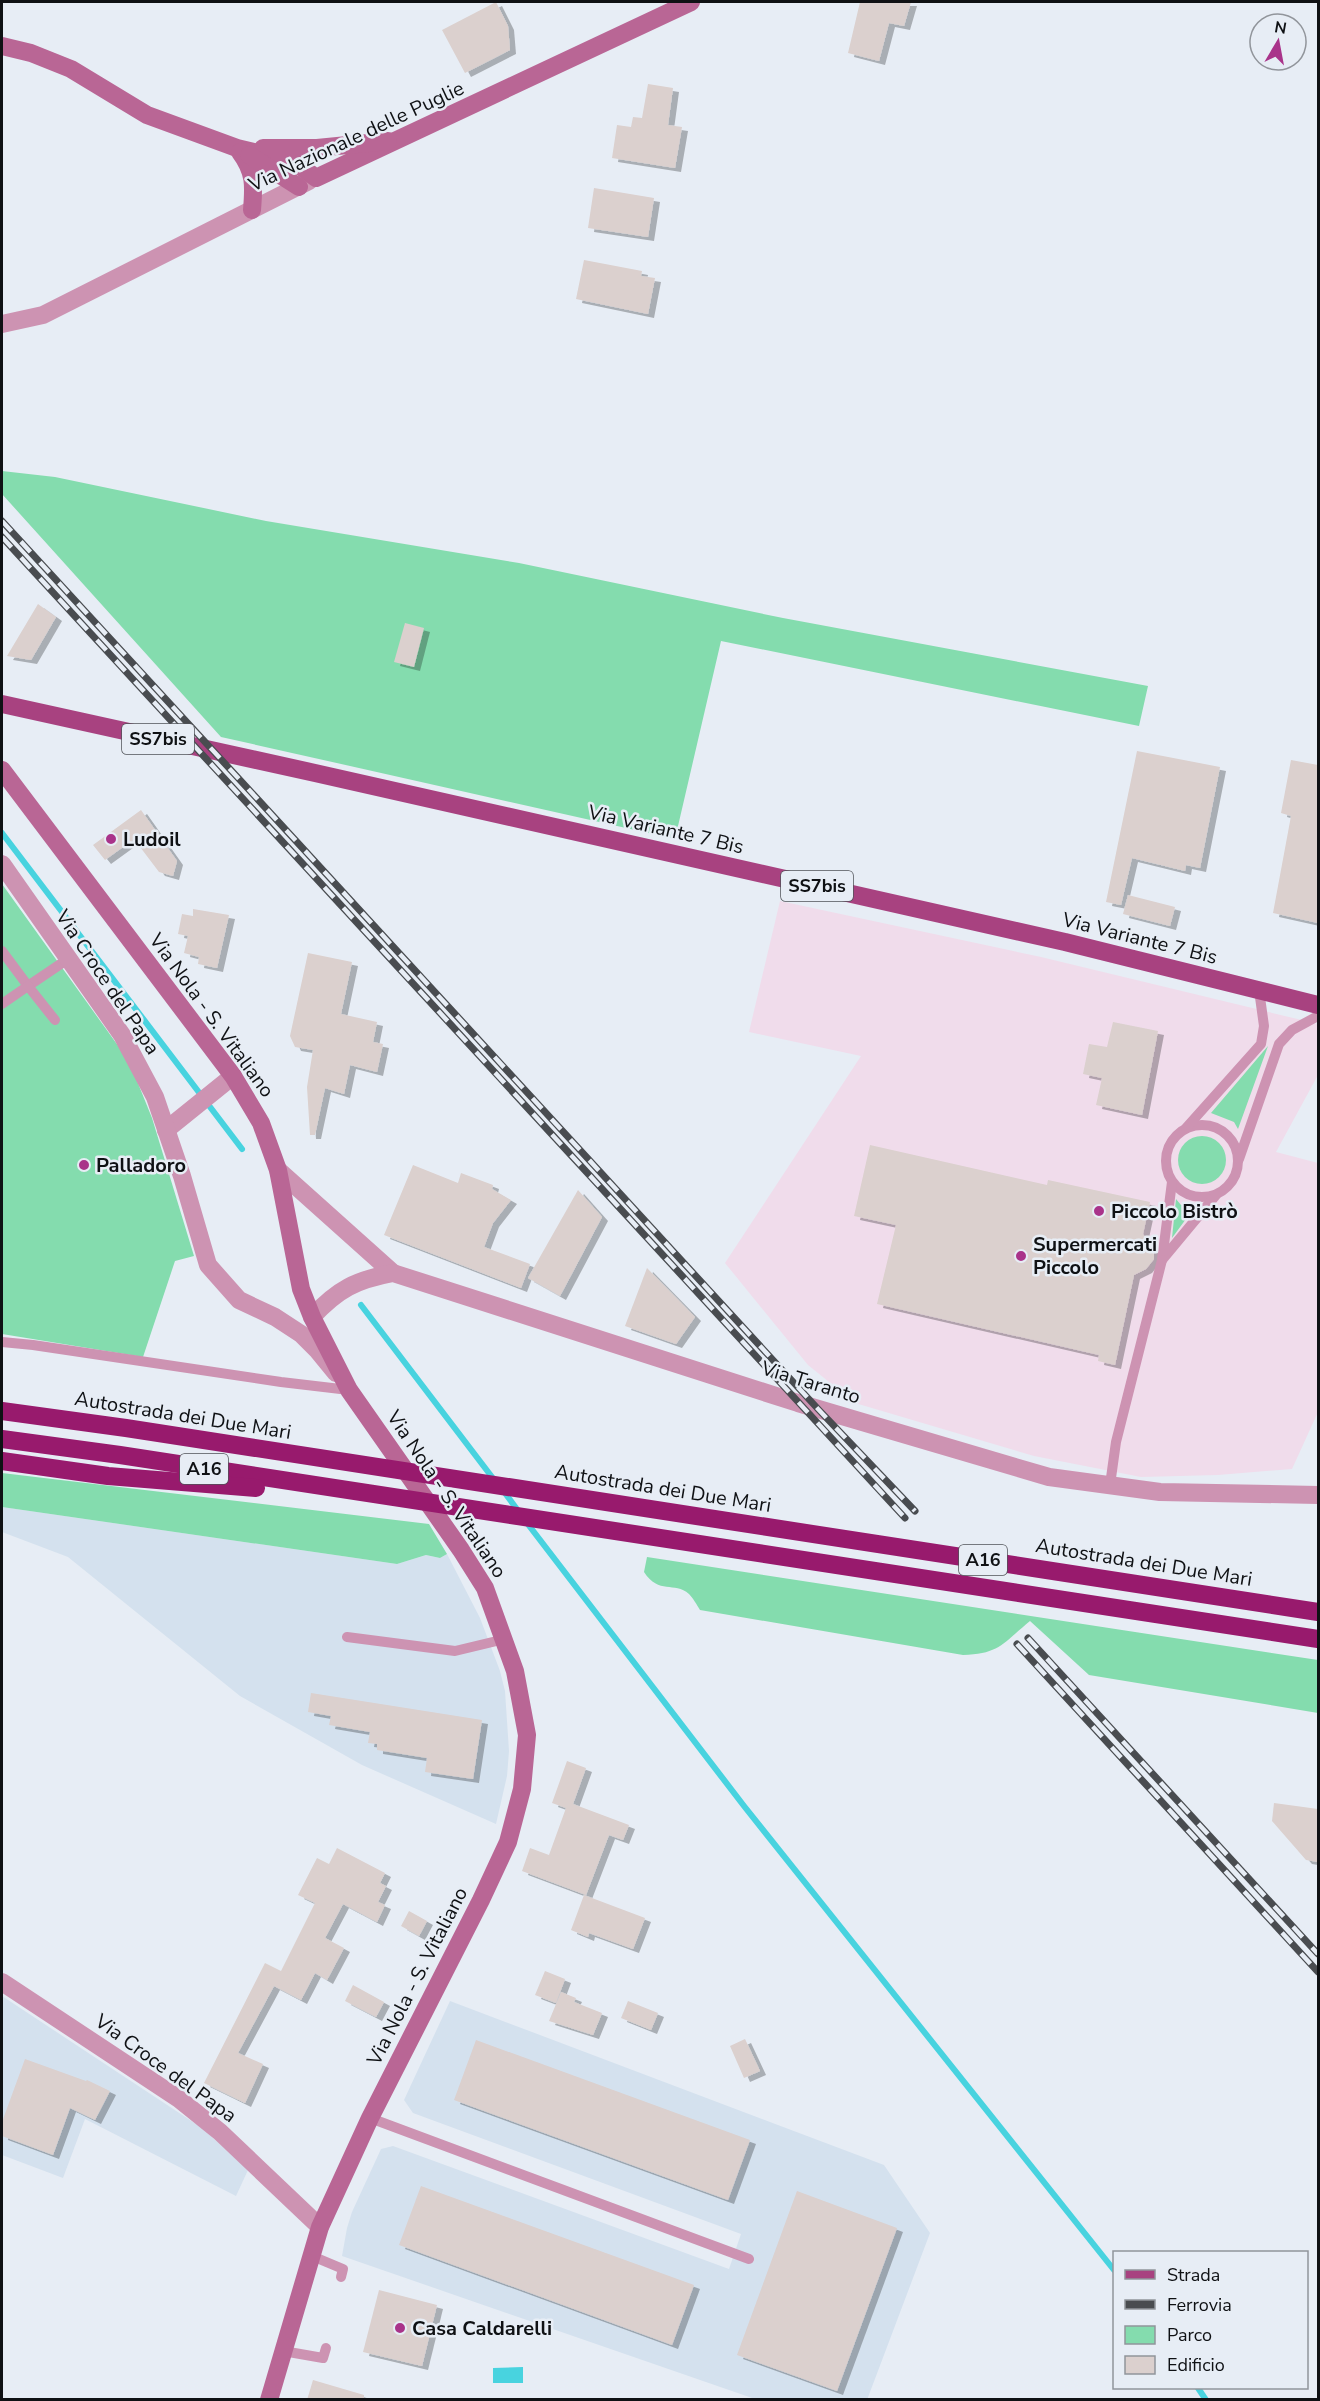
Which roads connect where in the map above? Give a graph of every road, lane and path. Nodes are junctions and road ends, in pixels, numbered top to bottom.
1 (691, 2) edge
2 (2, 46) edge
3 (400, 140) junction
4 (237, 148) junction
5 (316, 178) junction
6 (299, 187) junction
7 (252, 210) junction
8 (43, 315) junction
9 (2, 324) edge
10 (2, 334) edge
11 (2, 705) edge
12 (2, 771) edge
13 (2, 864) edge
14 (2, 951) edge
15 (68, 959) junction
16 (28, 986) junction
17 (1259, 990) junction
18 (2, 1004) edge
19 (1318, 1005) edge
20 (1318, 1016) edge
21 (55, 1020) dead end
22 (233, 1076) junction
23 (1186, 1128) junction
24 (166, 1130) junction
25 (1239, 1159) junction
26 (279, 1170) junction
27 (1172, 1182) junction
28 (1216, 1195) junction
29 (1162, 1260) junction
30 (393, 1273) junction
31 (275, 1317) junction
32 (312, 1317) junction
33 (2, 1342) edge
34 (349, 1390) junction
35 (2, 1411) edge
36 (2, 1439) edge
37 (2, 1461) edge
38 (1110, 1485) junction
39 (1318, 1495) edge
40 (406, 1501) junction
41 (1318, 1611) edge
42 (347, 1637) dead end
43 (505, 1639) junction
44 (1318, 1639) edge
45 (2, 1982) edge
46 (370, 2118) junction
47 (320, 2227) junction
48 (312, 2256) junction
49 (749, 2259) dead end
50 (341, 2277) dead end
51 (326, 2348) dead end
52 (283, 2351) junction
53 (269, 2400) edge

1 - 3 main road, Via Nazionale delle Puglie
2 - 4 main road, Via Nazionale delle Puglie
3 - 4 main road
3 - 5 main road, Via Nazionale delle Puglie
4 - 5 main road
4 - 6 main road
4 - 7 main road
5 - 6 street, Via Nazionale delle Puglie
6 - 7 street, Via Nazionale delle Puglie
7 - 8 street, Via Nazionale delle Puglie
8 - 9 street
8 - 10 street
11 - 17 main road, Via Variante 7 Bis / SS7bis
12 - 22 main road, Via Nola - S. Vitaliano
13 - 15 street, Via Croce del Papa
14 - 16 lane
15 - 16 lane
15 - 24 street, Via Croce del Papa
16 - 18 lane
16 - 21 lane
17 - 19 main road, Via Variante 7 Bis / SS7bis
17 - 23 lane
20 - 25 lane
22 - 24 street
22 - 26 main road, Via Nola - S. Vitaliano
23 - 25 lane
23 - 27 lane
24 - 31 street, Via Croce del Papa
25 - 28 lane
26 - 30 street
26 - 32 main road, Via Nola - S. Vitaliano
27 - 28 lane
27 - 29 lane
28 - 29 lane
29 - 38 lane
30 - 32 street
30 - 38 street, Via Taranto
31 - 32 street, Via Croce del Papa
31 - 34 street, Via Croce del Papa
32 - 34 main road, Via Nola - S. Vitaliano
33 - 34 lane
34 - 43 main road, Via Nola - S. Vitaliano
35 - 41 highway, Autostrada dei Due Mari / A16
36 - 40 highway, A16
37 - 40 highway
38 - 39 street, Via Taranto
40 - 44 highway, A16
42 - 43 lane
43 - 46 main road, Via Nola - S. Vitaliano
45 - 47 street, Via Croce del Papa
46 - 47 main road, Via Nola - S. Vitaliano
46 - 49 lane
47 - 48 main road, Via Nola - S. Vitaliano
48 - 50 lane
48 - 52 main road, Via Nola - S. Vitaliano
51 - 52 lane
52 - 53 main road, Via Nola - S. Vitaliano

